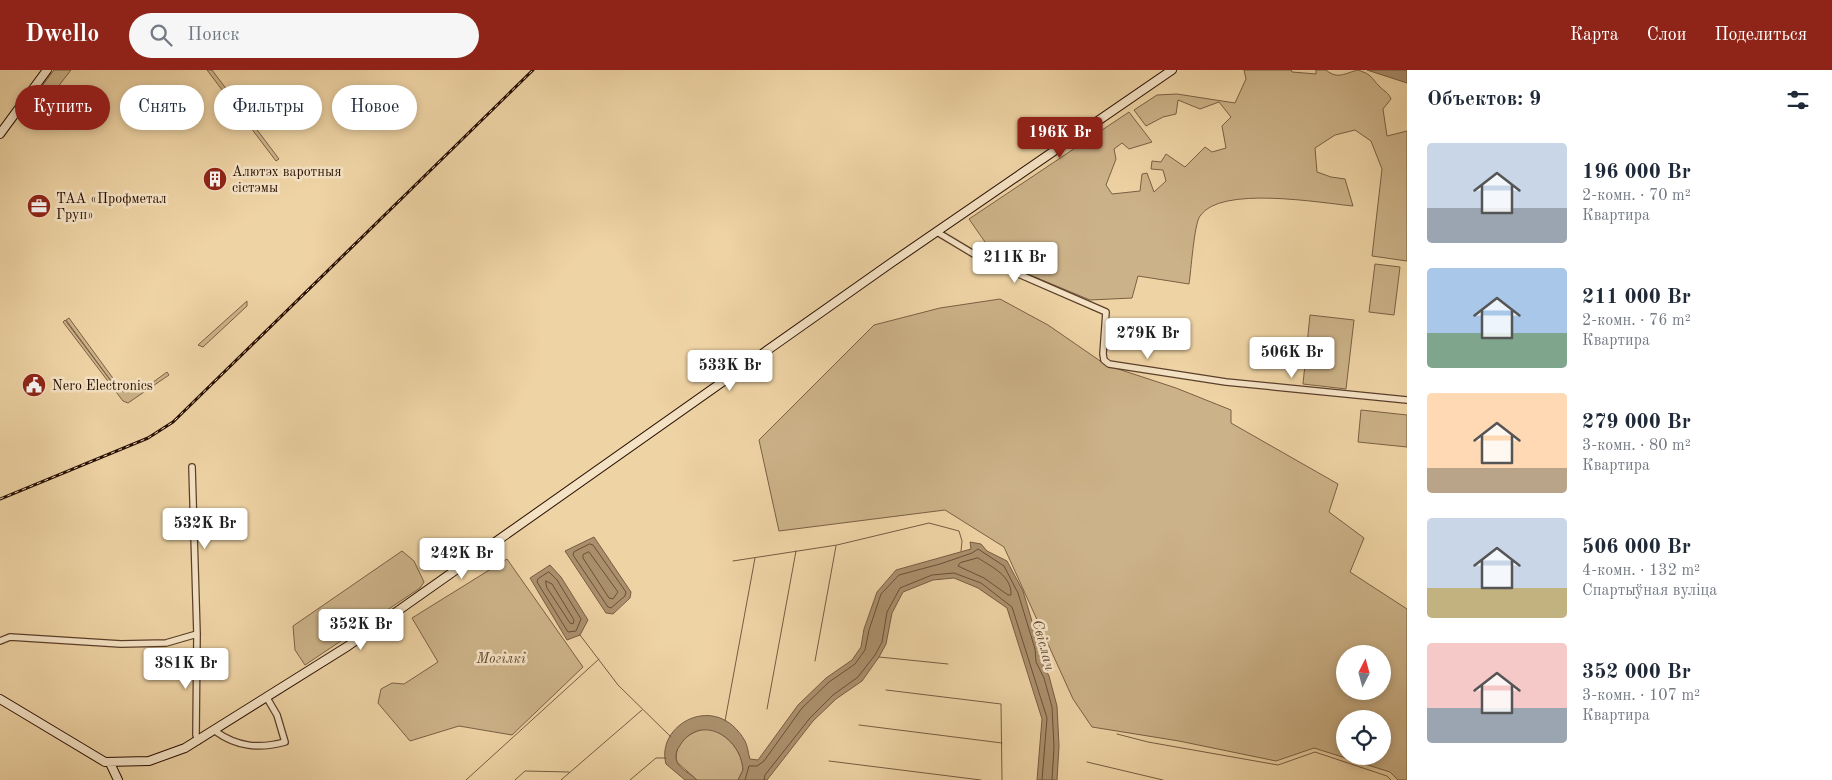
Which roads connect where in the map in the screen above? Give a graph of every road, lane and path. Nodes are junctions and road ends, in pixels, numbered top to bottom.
1 (47, 70) edge
2 (1172, 70) edge
3 (0, 134) edge
4 (937, 232) junction
5 (1407, 400) edge
6 (192, 466) dead end
7 (197, 634) junction
8 (0, 641) edge
9 (267, 698) junction
10 (0, 699) edge
11 (215, 731) junction
12 (198, 741) junction
13 (110, 764) junction
14 (118, 780) edge

1 - 3 main road
2 - 4 main road
4 - 5 street
4 - 9 main road
6 - 7 street
7 - 8 street
7 - 12 street
9 - 11 main road
9 - 11 street
10 - 13 main road
11 - 12 main road
12 - 13 main road
13 - 14 main road

